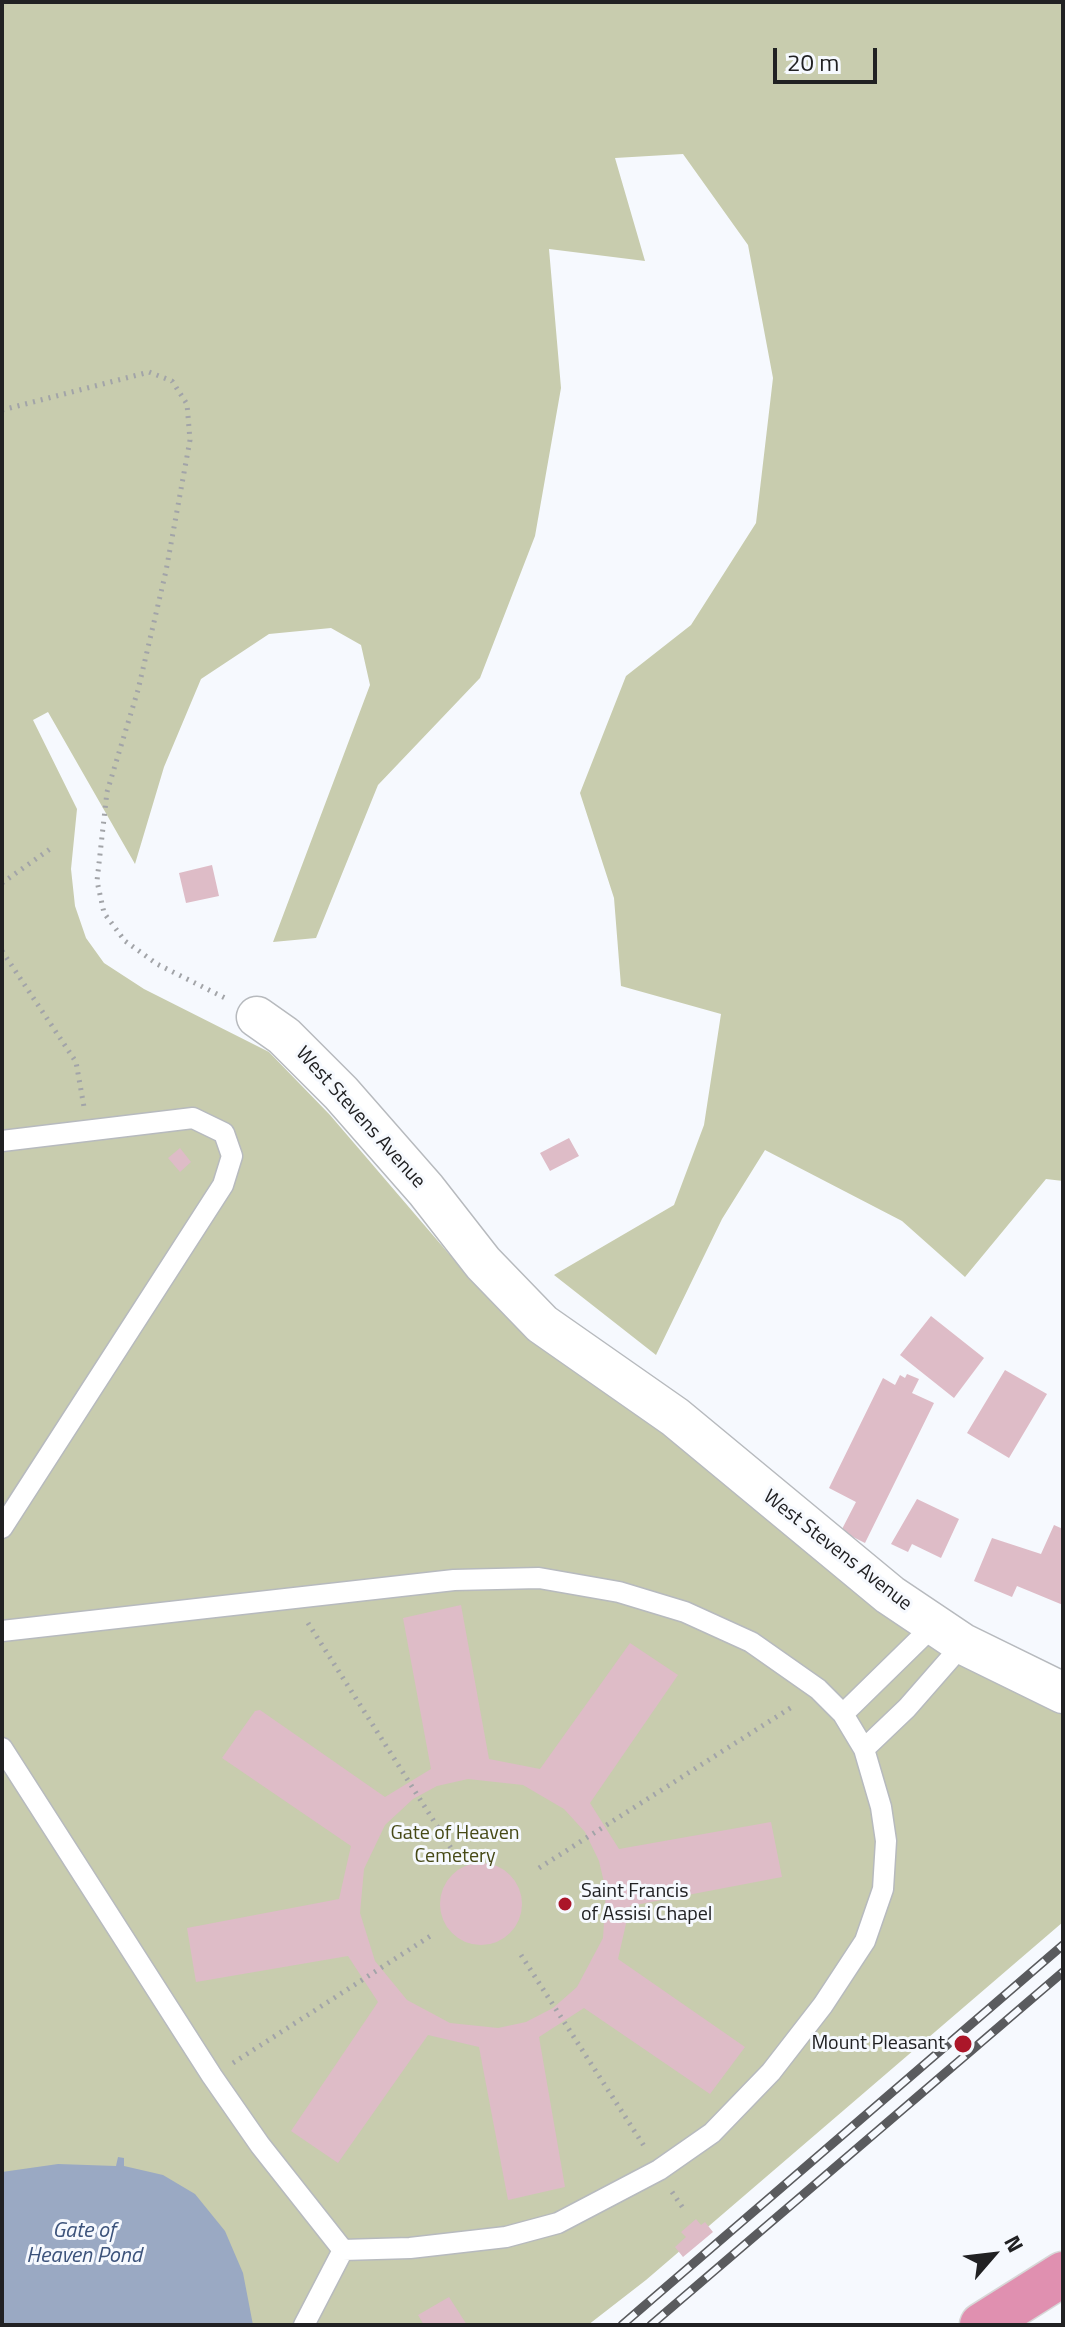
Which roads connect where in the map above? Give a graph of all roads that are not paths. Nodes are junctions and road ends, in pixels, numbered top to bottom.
1 (257, 1017) road end
2 (2, 1141) edge
3 (2, 1528) edge
4 (2, 1631) edge
5 (949, 1635) junction
6 (1063, 1693) edge
7 (843, 1714) junction
8 (2, 1748) edge
9 (864, 1749) junction
10 (343, 2250) junction
11 (1063, 2274) edge
12 (304, 2325) edge
13 (982, 2325) edge

1 - 5 street, West Stevens Avenue
2 - 3 lane
4 - 7 lane
5 - 6 street, West Stevens Avenue
5 - 7 lane
5 - 9 lane
7 - 9 lane
8 - 10 lane
9 - 10 lane
10 - 12 lane
11 - 13 highway

